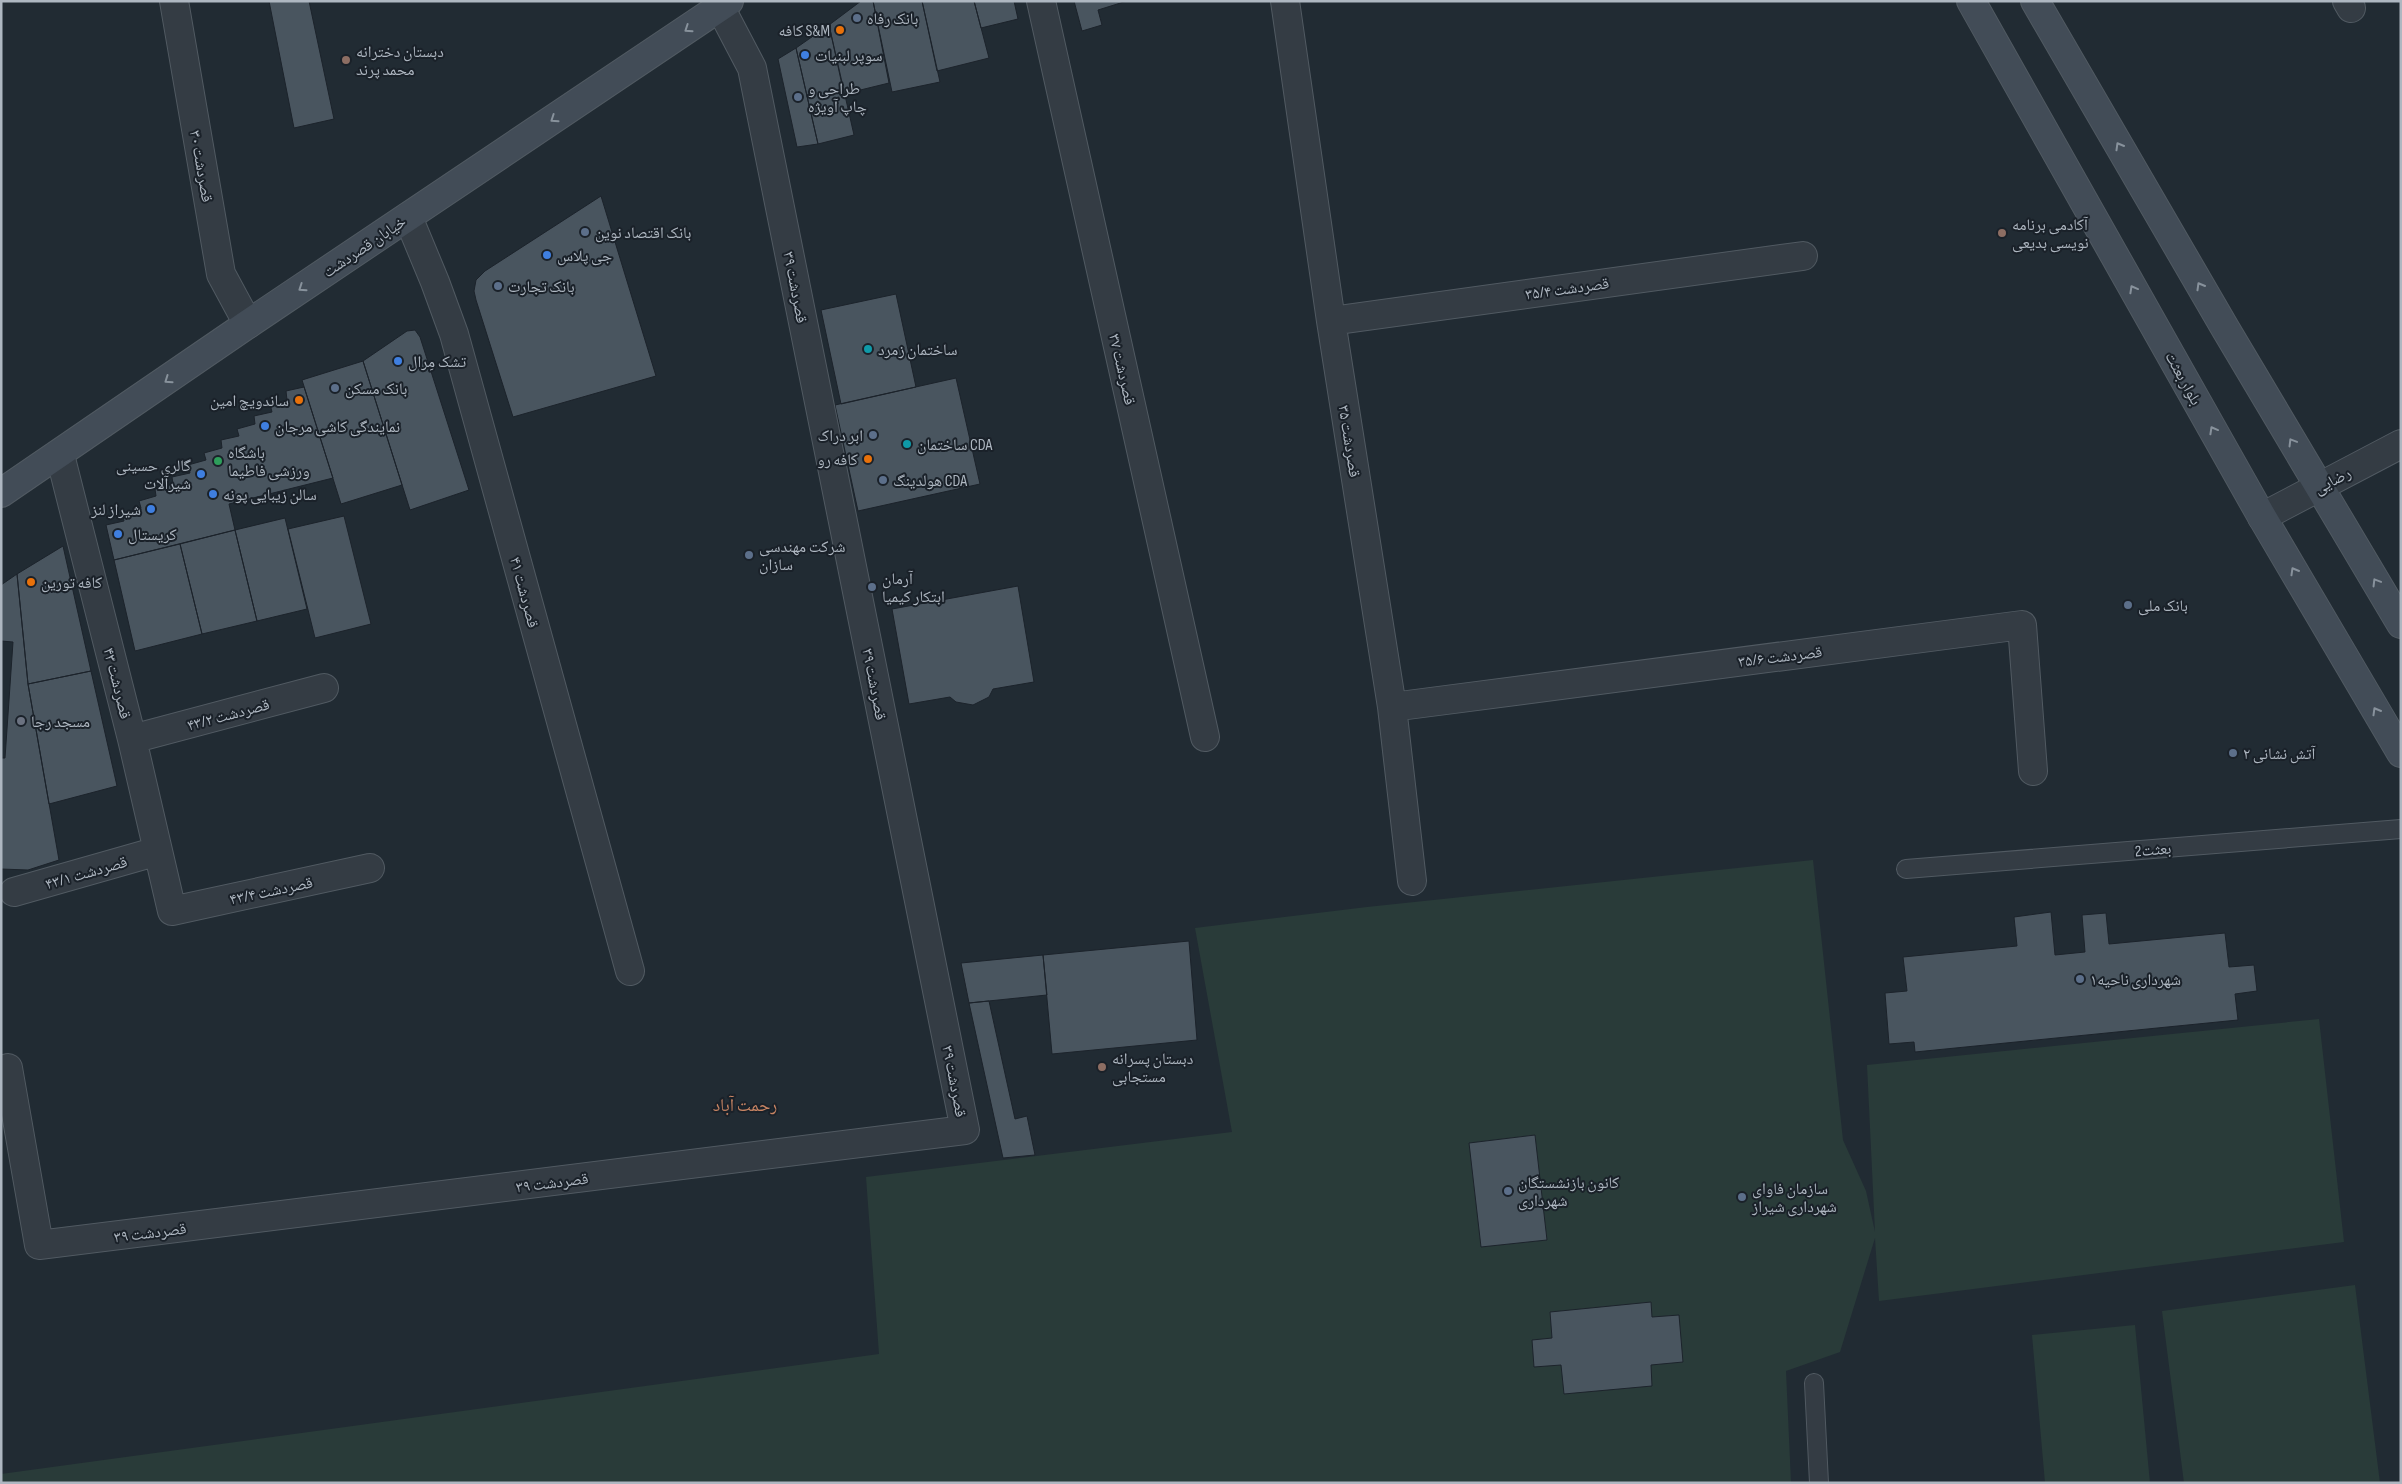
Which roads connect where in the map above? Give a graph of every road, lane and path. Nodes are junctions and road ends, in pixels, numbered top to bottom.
1 (174, 1) edge
2 (1041, 1) edge
3 (1284, 1) edge
4 (1971, 1) edge
5 (2035, 1) edge
6 (724, 4) edge
7 (408, 217) junction
8 (1803, 256) dead end
9 (1331, 320) junction
10 (248, 324) junction
11 (2401, 444) edge
12 (60, 455) junction
13 (2319, 487) junction
14 (1, 494) edge
15 (2262, 517) junction
16 (2401, 624) edge
17 (324, 688) dead end
18 (1392, 707) junction
19 (1205, 737) dead end
20 (132, 740) junction
21 (2401, 754) edge
22 (2033, 771) dead end
23 (2401, 829) edge
24 (158, 851) junction
25 (370, 868) dead end
26 (1906, 869) dead end
27 (1412, 881) dead end
28 (14, 892) dead end
29 (172, 911) joint
30 (630, 971) dead end
31 (8, 1068) dead end
32 (1814, 1383) dead end
33 (1819, 1483) edge

1 - 10 street, قصردشت ۳۰
2 - 19 street, قصردشت ۳۷
3 - 9 street, قصردشت ۳۵
15 -> 4 main road, بلوار بعثت
13 -> 5 main road
6 -> 7 main road, خیابان قصردشت
6 - 31 street, قصردشت ۳۹
7 -> 10 main road, خیابان قصردشت
7 - 30 street, قصردشت ۴۱
8 - 9 street, قصردشت ۳۵/۴
9 - 18 street, قصردشت ۳۵
10 -> 12 main road, خیابان قصردشت
11 - 13 street, رضایی
12 - 14 main road, خیابان قصردشت
12 - 20 street, قصردشت ۴۳
13 - 15 street, رضایی
16 -> 13 main road
21 -> 15 main road, بلوار بعثت
17 - 20 street, قصردشت ۴۳/۲
18 - 22 street, قصردشت ۳۵/۶
18 - 27 street, قصردشت ۳۵
20 - 24 street, قصردشت ۴۳
23 - 26 lane, 2بعثت
24 - 28 street, قصردشت ۴۳/۱
24 - 29 street, قصردشت ۴۳
25 - 29 street, قصردشت ۴۳/۴
32 - 33 lane

